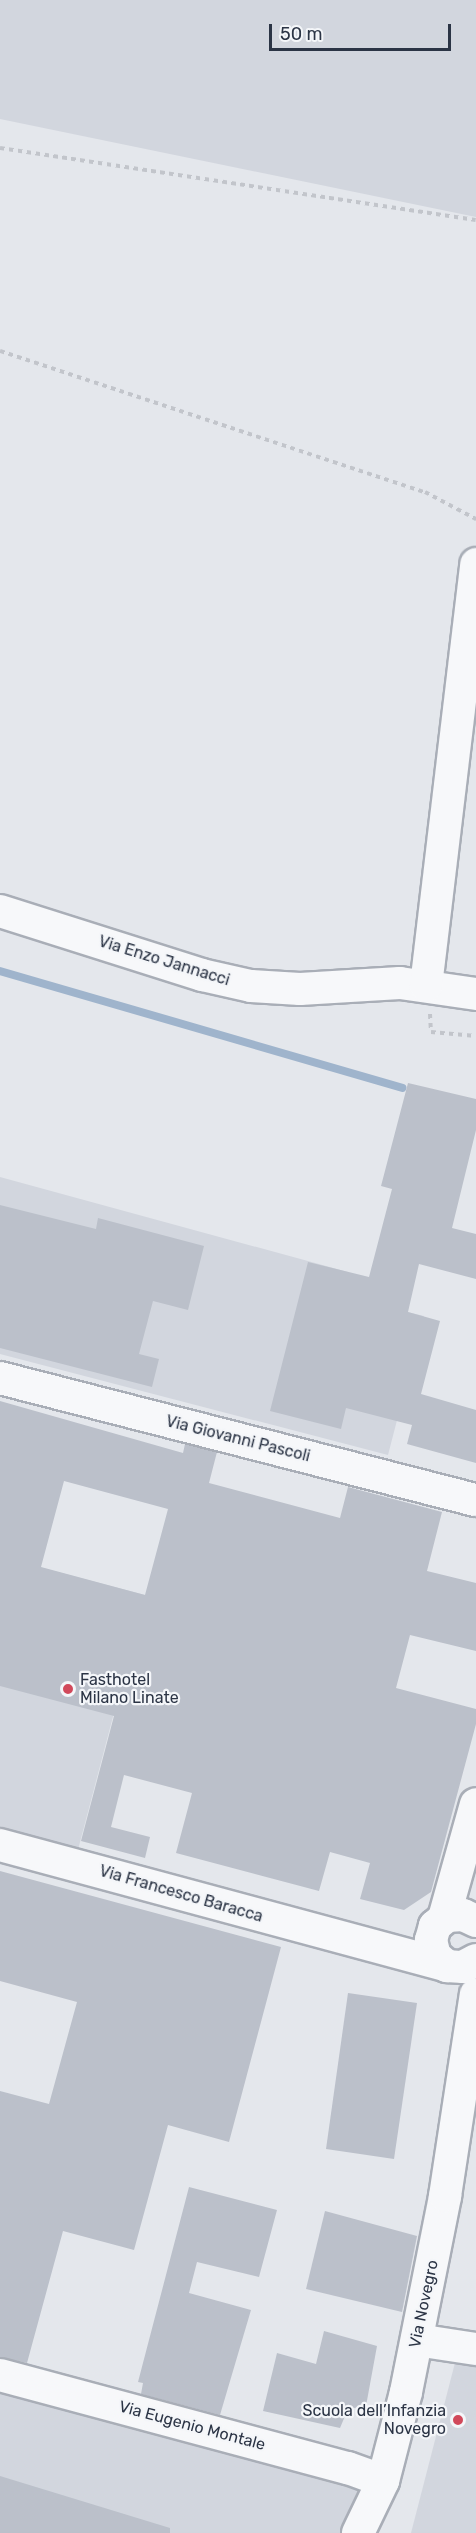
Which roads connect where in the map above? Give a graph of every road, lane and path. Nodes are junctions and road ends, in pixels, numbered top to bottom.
1 (0, 148) edge
2 (476, 220) edge
3 (0, 351) edge
4 (476, 519) edge
5 (476, 564) edge
6 (473, 612) edge
7 (0, 911) edge
8 (426, 986) junction
9 (476, 994) edge
10 (0, 1378) edge
11 (476, 1500) edge
12 (476, 1804) edge
13 (0, 1845) edge
14 (441, 1920) junction
15 (476, 1922) edge
16 (362, 1946) junction
17 (458, 1964) edge
18 (476, 1994) edge
19 (464, 2069) junction
20 (417, 2340) junction
21 (476, 2349) edge
22 (0, 2375) edge
23 (383, 2481) junction
24 (358, 2533) edge

1 - 2 path
3 - 4 path
5 - 6 street
6 - 8 street
7 - 8 street, Via Enzo Jannacci
8 - 9 street, Via Enzo Jannacci
10 - 11 street, Via Giovanni Pascoli
12 - 14 street
13 - 16 street, Via Francesco Baracca
14 - 15 street
14 - 16 street
14 - 17 street, Via Novegro
16 - 17 street, Via Francesco Baracca
17 - 19 street, Via Novegro
18 - 19 street, Via Novegro
19 - 20 street, Via Novegro
20 - 21 street
20 - 23 street, Via Novegro
22 - 23 street, Via Eugenio Montale
23 - 24 street, Via Novegro

